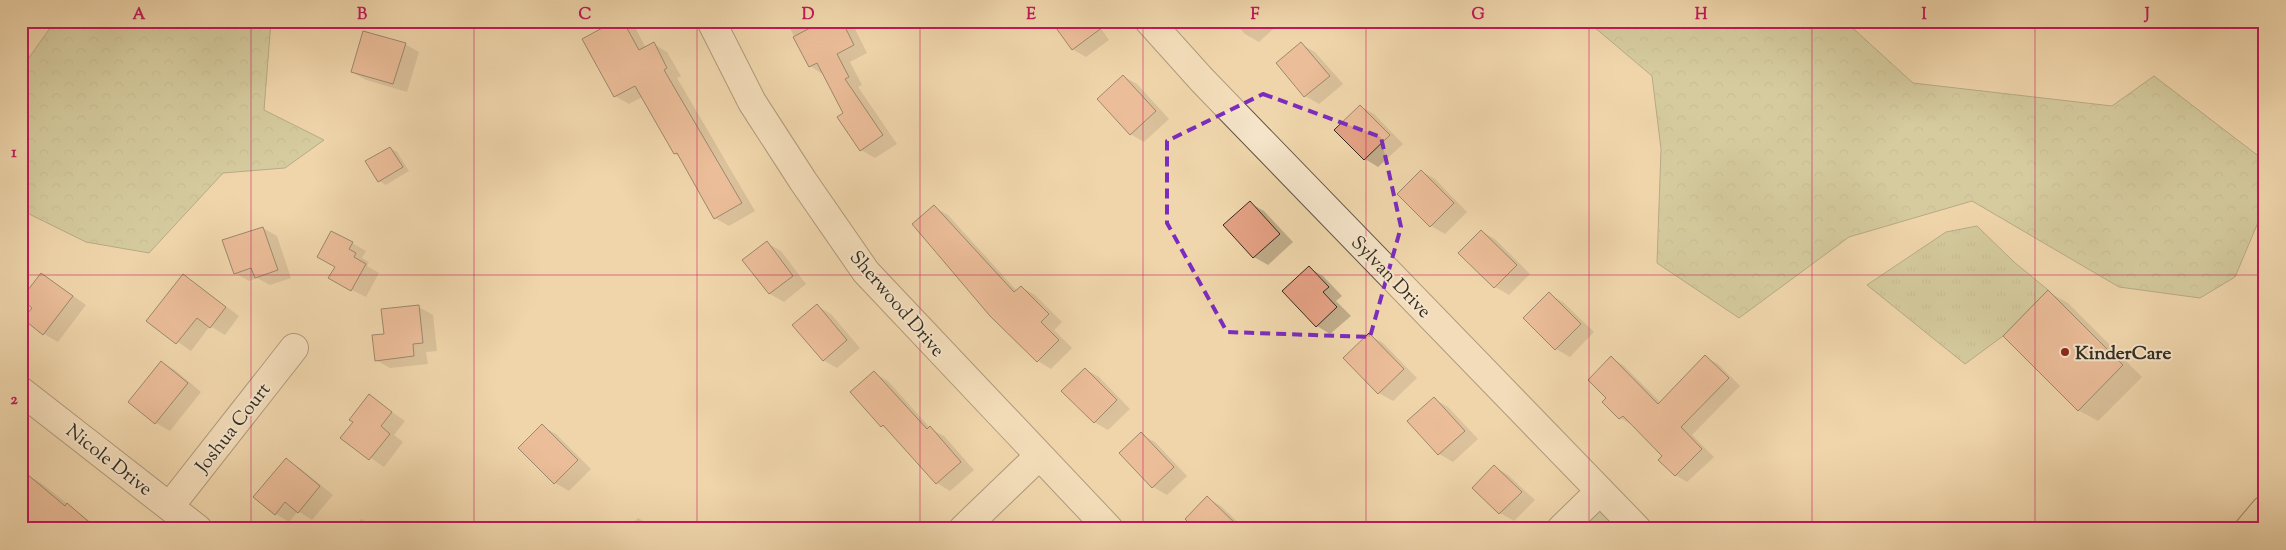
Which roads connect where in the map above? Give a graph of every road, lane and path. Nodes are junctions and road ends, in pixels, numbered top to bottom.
1 (712, 21) edge
2 (1149, 21) edge
3 (294, 348) dead end
4 (21, 390) edge
5 (1039, 456) junction
6 (1600, 491) junction
7 (170, 506) junction
8 (2265, 510) edge
9 (198, 529) edge
10 (963, 529) edge
11 (1110, 529) edge
12 (1561, 529) edge
13 (1637, 529) edge
14 (2249, 529) edge

1 - 5 street, Sherwood Drive
2 - 6 street, Sylvan Drive
3 - 7 street, Joshua Court
4 - 7 street, Nicole Drive
5 - 10 street
5 - 11 street, Sherwood Drive
6 - 12 street
6 - 13 street, Sylvan Drive
7 - 9 street, Nicole Drive
8 - 14 main road

